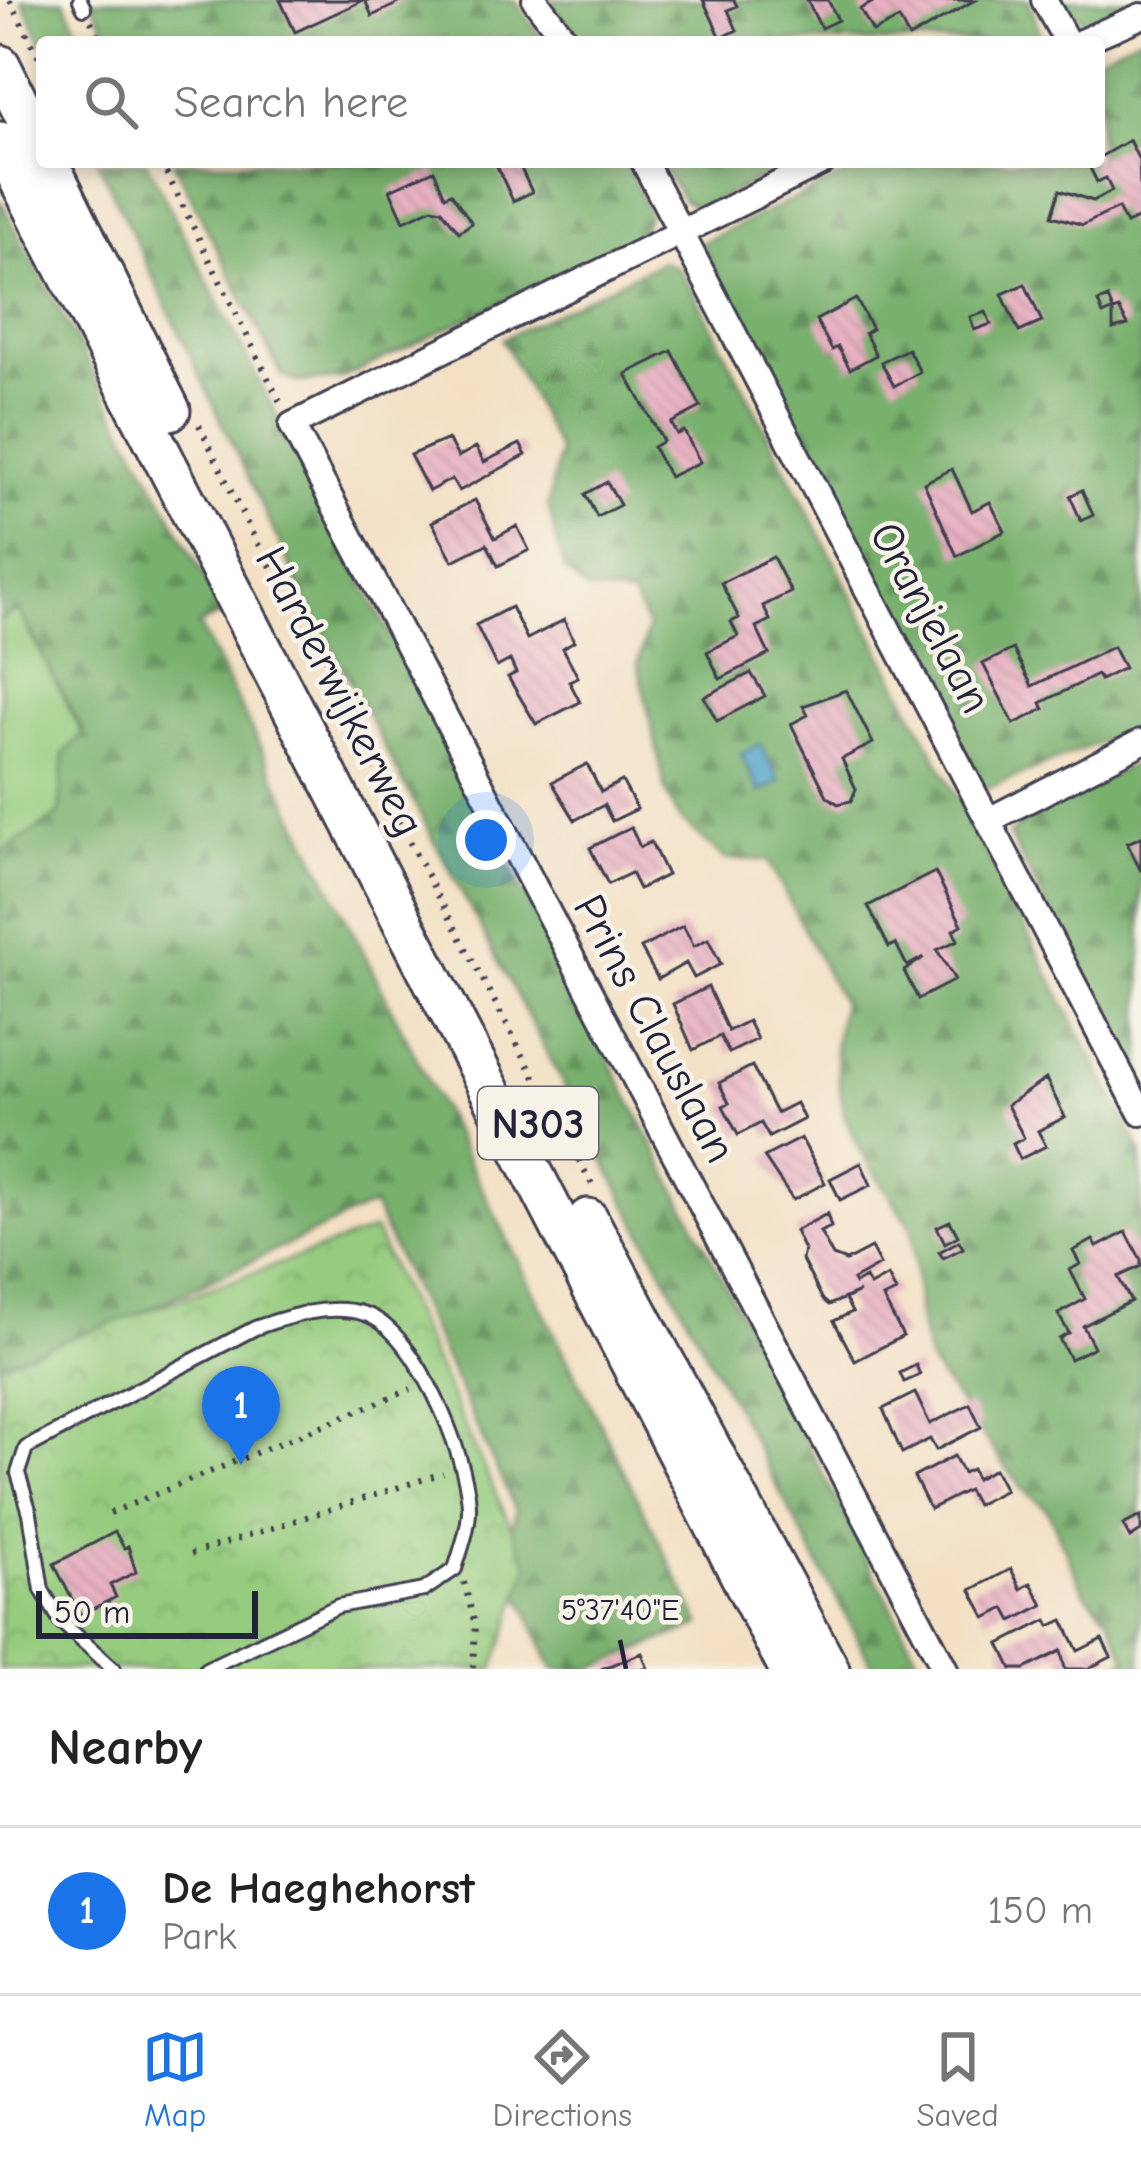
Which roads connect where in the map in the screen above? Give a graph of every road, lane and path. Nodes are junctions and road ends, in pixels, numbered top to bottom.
1 (10, 0) edge
2 (535, 0) edge
3 (1044, 0) edge
4 (1141, 16) edge
5 (562, 36) edge
6 (1064, 36) edge
7 (1096, 36) edge
8 (36, 51) edge
9 (0, 65) edge
10 (36, 138) edge
11 (0, 142) edge
12 (51, 168) edge
13 (163, 168) edge
14 (647, 168) edge
15 (811, 168) edge
16 (680, 229) junction
17 (198, 422) dead end
18 (292, 425) junction
19 (1141, 742) edge
20 (991, 818) junction
21 (1141, 1113) edge
22 (606, 1210) dead end
23 (425, 1383) junction
24 (463, 1466) junction
25 (110, 1513) dead end
26 (191, 1554) dead end
27 (455, 1569) junction
28 (114, 1669) edge
29 (206, 1669) edge
30 (473, 1669) edge
31 (789, 1669) edge
32 (829, 1669) edge
33 (945, 1669) edge

1 - 8 path
2 - 5 street
3 - 6 street
4 - 7 street
9 - 10 main road
11 - 31 main road, Harderwijkerweg / N303
12 - 32 main road, Harderwijkerweg / N303
13 - 18 path
14 - 16 street, Oranjelaan
15 - 16 street
16 - 18 street
16 - 20 street, Oranjelaan
17 - 22 path, Harderwijkerweg
18 - 33 street, Prins Clauslaan
19 - 20 street
20 - 21 street, Oranjelaan
23 - 24 lane
23 - 25 path
23 - 28 lane
24 - 26 path
24 - 27 lane
27 - 29 lane
27 - 30 path

